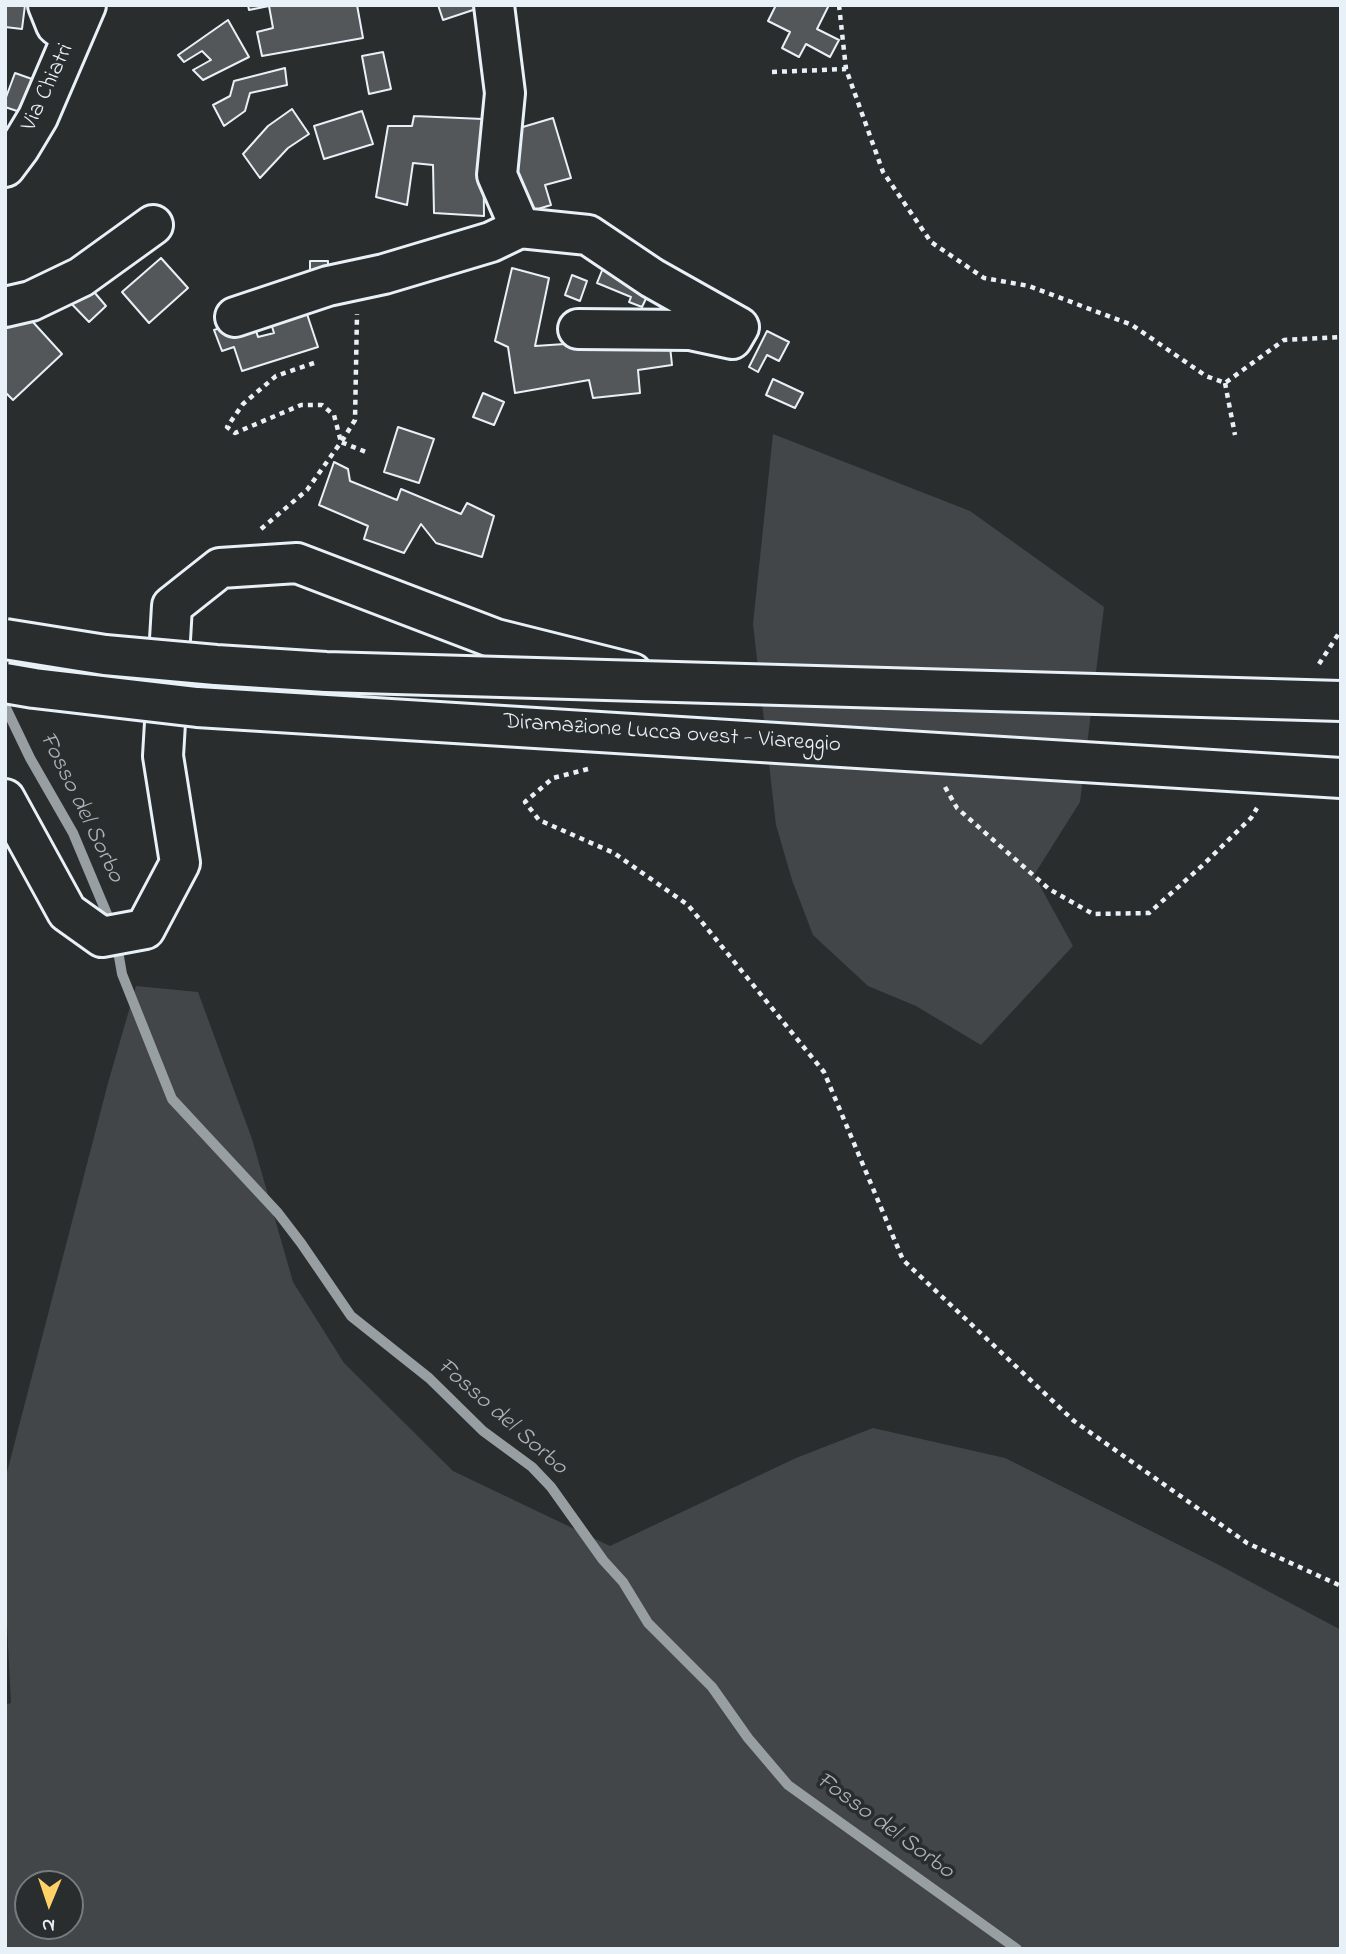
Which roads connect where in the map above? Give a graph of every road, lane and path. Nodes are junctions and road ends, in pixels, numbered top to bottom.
1 (48, 5) edge
2 (494, 5) edge
3 (839, 5) edge
4 (79, 21) edge
5 (846, 69) junction
6 (772, 72) dead end
7 (10, 152) edge
8 (153, 225) dead end
9 (520, 228) junction
10 (365, 278) junction
11 (5, 307) edge
12 (235, 317) dead end
13 (578, 329) dead end
14 (1341, 337) edge
15 (314, 363) dead end
16 (1225, 383) junction
17 (1235, 435) dead end
18 (341, 442) junction
19 (366, 452) dead end
20 (258, 532) dead end
21 (5, 639) edge
22 (5, 683) edge
23 (1341, 701) edge
24 (757, 702) dead end
25 (590, 769) dead end
26 (1341, 778) edge
27 (5, 799) edge
28 (1341, 1586) edge

1 - 4 main road
2 - 9 main road
3 - 5 path
4 - 7 main road, Via Chiatri
5 - 6 path
5 - 16 path
8 - 11 main road
9 - 10 main road
9 - 13 main road
10 - 12 main road
10 - 18 path
14 - 16 path
15 - 18 path
16 - 17 path
18 - 19 path
18 - 20 path
21 - 23 main road, Diramazione Lucca ovest - Viareggio, bridge
22 - 26 main road, Diramazione Lucca ovest - Viareggio, bridge
24 - 27 main road
25 - 28 path

